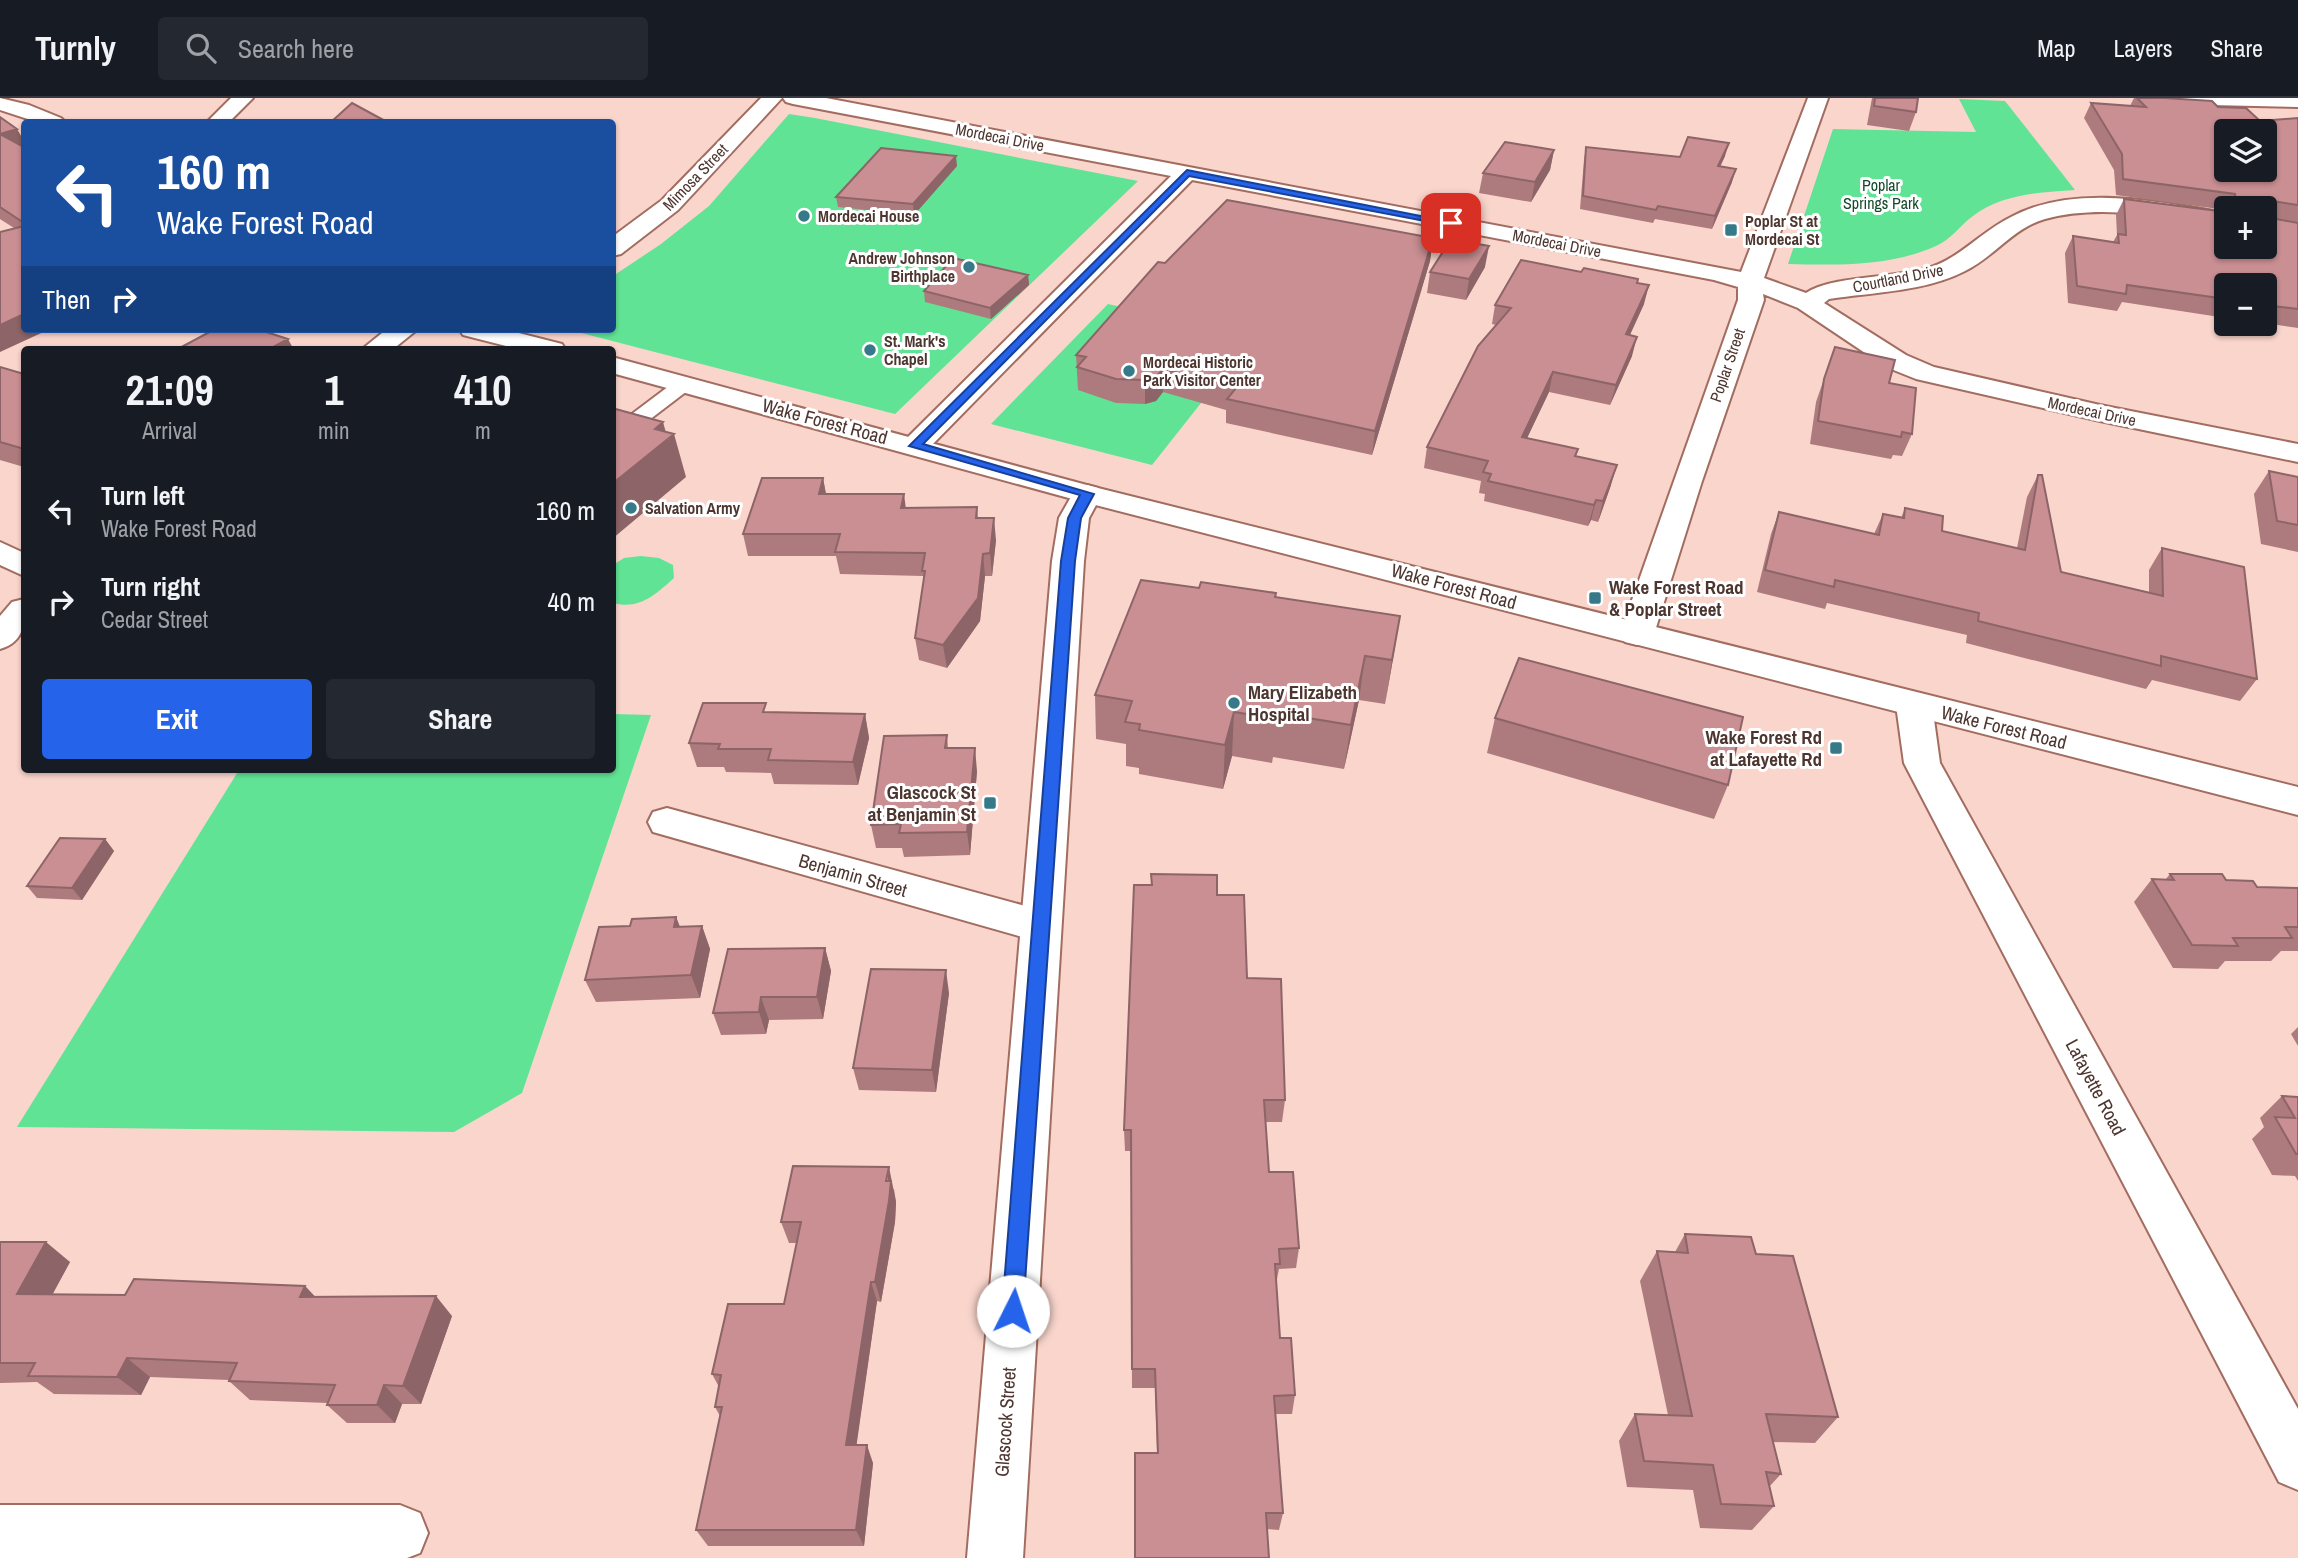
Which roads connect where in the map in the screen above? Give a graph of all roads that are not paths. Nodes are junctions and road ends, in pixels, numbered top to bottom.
1 (243, 98) edge
2 (772, 98) edge
3 (793, 98) edge
4 (1818, 98) edge
5 (2167, 98) edge
6 (2298, 101) edge
7 (0, 103) edge
8 (47, 119) edge
9 (220, 119) edge
10 (1187, 173) junction
11 (2214, 218) edge
12 (616, 246) edge
13 (1750, 282) junction
14 (1807, 303) junction
15 (399, 333) edge
16 (493, 333) edge
17 (380, 346) edge
18 (539, 346) edge
19 (616, 366) edge
20 (684, 384) junction
21 (616, 436) edge
22 (915, 446) junction
23 (2298, 453) edge
24 (1087, 494) junction
25 (0, 552) edge
26 (21, 564) edge
27 (21, 613) edge
28 (1637, 634) junction
29 (0, 638) edge
30 (1914, 705) junction
31 (2298, 801) edge
32 (667, 822) dead end
33 (1040, 926) junction
34 (2298, 1463) edge
35 (400, 1534) dead end
36 (25, 1542) edge
37 (995, 1558) edge

1 - 9 street
2 - 12 street, Mimosa Street
3 - 10 street, Mordecai Drive
4 - 13 street, Poplar Street
5 - 6 street
7 - 8 street
10 - 13 street, Mordecai Drive
10 - 22 street
11 - 14 street, Courtland Drive
13 - 14 street, Mordecai Drive
13 - 28 street, Poplar Street
14 - 23 street, Mordecai Drive
15 - 17 street
16 - 18 street
19 - 20 street, Wake Forest Road
20 - 21 lane
20 - 22 street, Wake Forest Road
22 - 24 street, Wake Forest Road
24 - 28 street, Wake Forest Road
24 - 33 street, Glascock Street
25 - 26 street
27 - 29 street
28 - 30 street, Wake Forest Road
30 - 31 street, Wake Forest Road
30 - 34 street, Lafayette Road
32 - 33 street, Benjamin Street
33 - 37 street, Glascock Street
35 - 36 street

